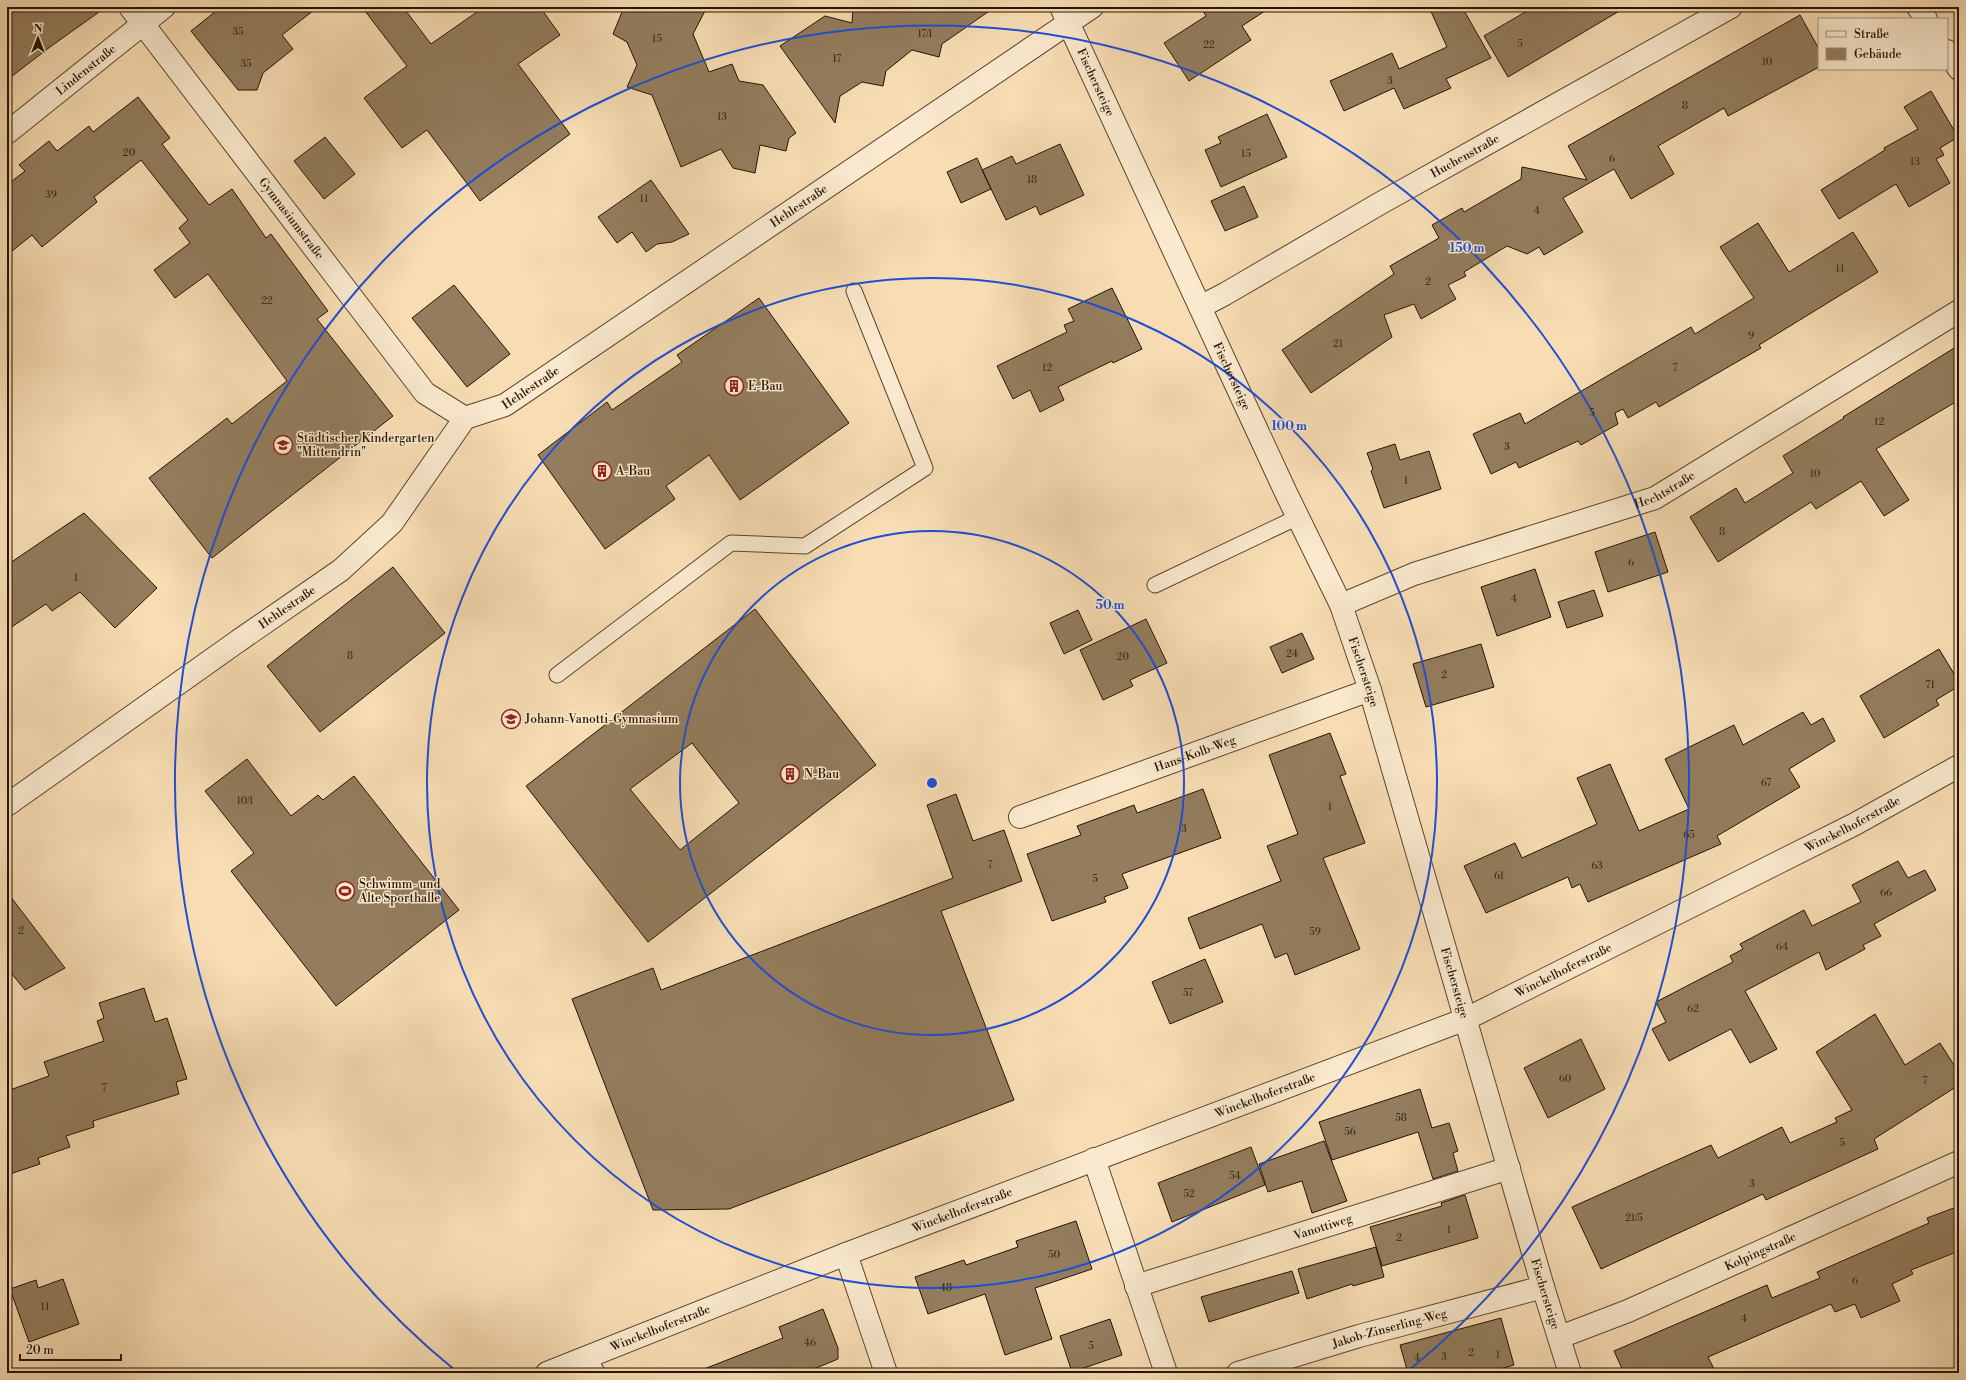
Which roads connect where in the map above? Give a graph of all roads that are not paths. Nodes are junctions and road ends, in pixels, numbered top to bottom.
1 (130, 7) edge
2 (164, 7) edge
3 (1092, 7) edge
4 (1731, 7) edge
5 (1918, 7) edge
6 (1065, 14) edge
7 (1925, 18) edge
8 (142, 24) junction
9 (1948, 53) edge
10 (1959, 70) edge
11 (7, 133) edge
12 (854, 291) dead end
13 (1200, 307) junction
14 (1959, 311) edge
15 (465, 418) junction
16 (1298, 517) junction
17 (1156, 585) dead end
18 (1340, 605) junction
19 (558, 676) dead end
20 (1370, 690) junction
21 (1959, 766) edge
22 (7, 806) edge
23 (1020, 817) dead end
24 (1466, 1019) junction
25 (1094, 1159) junction
26 (1959, 1162) edge
27 (1509, 1168) junction
28 (846, 1254) junction
29 (1136, 1286) junction
30 (1543, 1287) junction
31 (1560, 1337) junction
32 (594, 1365) edge
33 (547, 1373) edge
34 (886, 1373) edge
35 (1166, 1373) edge
36 (1238, 1373) edge
37 (1570, 1373) edge

1 - 8 street, Gymnasiumstraße
2 - 8 street, Lindenstraße
3 - 6 street, Hehlestraße
4 - 13 street, Huchenstraße
5 - 7 street
6 - 13 street, Fischersteige
6 - 15 street, Hehlestraße
8 - 11 street, Lindenstraße
8 - 15 street, Gymnasiumstraße
9 - 10 street
12 - 19 lane
13 - 16 street, Fischersteige
14 - 18 street, Hechtstraße
15 - 22 street, Hehlestraße
16 - 17 lane
16 - 18 street, Fischersteige
18 - 20 street, Fischersteige
20 - 23 street, Hans-Kolb-Weg
20 - 24 street, Fischersteige
21 - 24 street, Winckelhoferstraße
24 - 25 street, Winckelhoferstraße
24 - 27 street, Fischersteige
25 - 28 street, Winckelhoferstraße
25 - 29 street
26 - 31 street, Kolpingstraße
27 - 29 street, Vanottiweg
27 - 30 street, Fischersteige
28 - 32 street, Winckelhoferstraße
28 - 34 street
29 - 35 street
30 - 31 street, Fischersteige
30 - 36 street, Jakob-Zinserling-Weg
31 - 37 street, Fischersteige
32 - 33 street, Winckelhoferstraße

